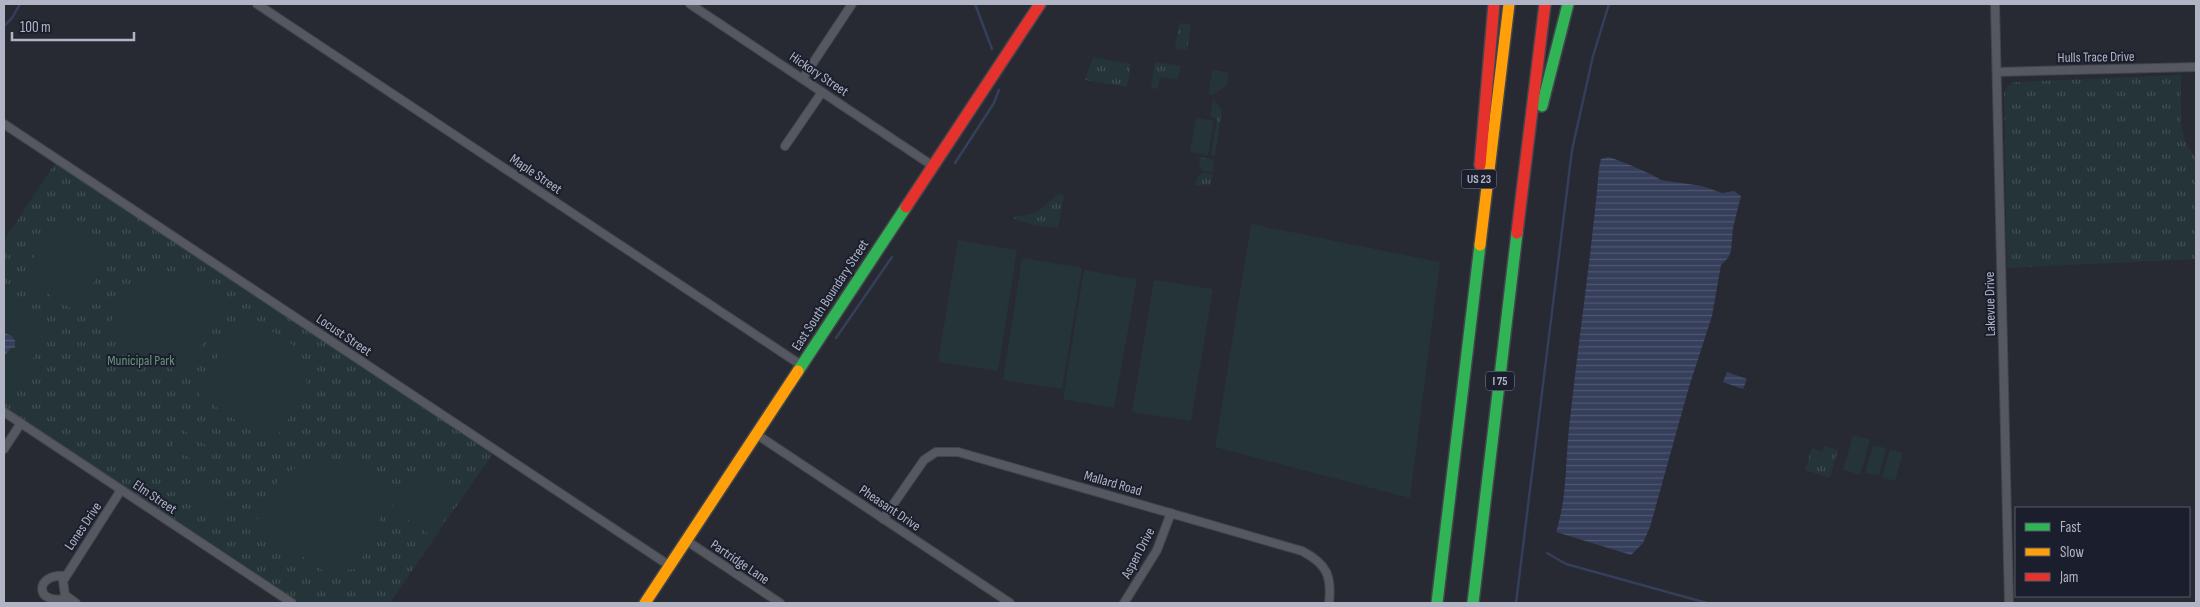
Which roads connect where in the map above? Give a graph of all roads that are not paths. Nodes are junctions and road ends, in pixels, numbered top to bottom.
1 (257, 4) edge
2 (690, 4) edge
3 (852, 4) edge
4 (1040, 4) edge
5 (1494, 4) edge
6 (1509, 4) edge
7 (1544, 4) edge
8 (1568, 4) edge
9 (1994, 4) edge
10 (2196, 67) edge
11 (1996, 72) junction
12 (802, 78) junction
13 (822, 92) junction
14 (4, 124) edge
15 (785, 146) dead end
16 (1527, 158) junction
17 (934, 166) junction
18 (1467, 354) junction
19 (801, 365) junction
20 (4, 412) edge
21 (21, 423) junction
22 (756, 434) junction
23 (4, 449) edge
24 (121, 490) junction
25 (1171, 513) junction
26 (883, 519) junction
27 (687, 541) junction
28 (670, 566) junction
29 (65, 576) junction
30 (68, 598) junction
31 (76, 603) edge
32 (292, 603) edge
33 (645, 603) edge
34 (780, 603) edge
35 (1010, 603) edge
36 (1124, 603) edge
37 (1329, 603) edge
38 (1437, 603) edge
39 (1473, 603) edge
40 (2009, 603) edge

1 - 19 street, Maple Street
2 - 12 street, Hickory Street
3 - 12 street
4 - 17 main road, East South Boundary Street
5 - 18 main road, US 23
6 - 18 main road
7 - 16 main road, I 75
8 - 16 main road
9 - 11 street, Lakevue Drive
10 - 11 street, Hulls Trace Drive
11 - 40 street, Lakevue Drive
12 - 13 street, Hickory Street
13 - 15 street
13 - 17 street, Hickory Street
14 - 28 street, Locust Street
16 - 39 main road, I 75
17 - 19 main road, East South Boundary Street
18 - 38 main road
19 - 22 main road, East South Boundary Street
20 - 21 street, Elm Street
21 - 23 street
21 - 24 street, Elm Street
22 - 26 street, Pheasant Drive
22 - 27 main road, East South Boundary Street
24 - 29 street, Lones Drive
24 - 32 street, Elm Street
25 - 26 street, Mallard Road
25 - 36 street, Aspen Drive
25 - 37 street, Mallard Road
26 - 35 street, Pheasant Drive
27 - 28 main road, East South Boundary Street
27 - 34 street, Partridge Lane
28 - 33 main road, East South Boundary Street
29 - 30 street
29 - 30 street
30 - 31 street

